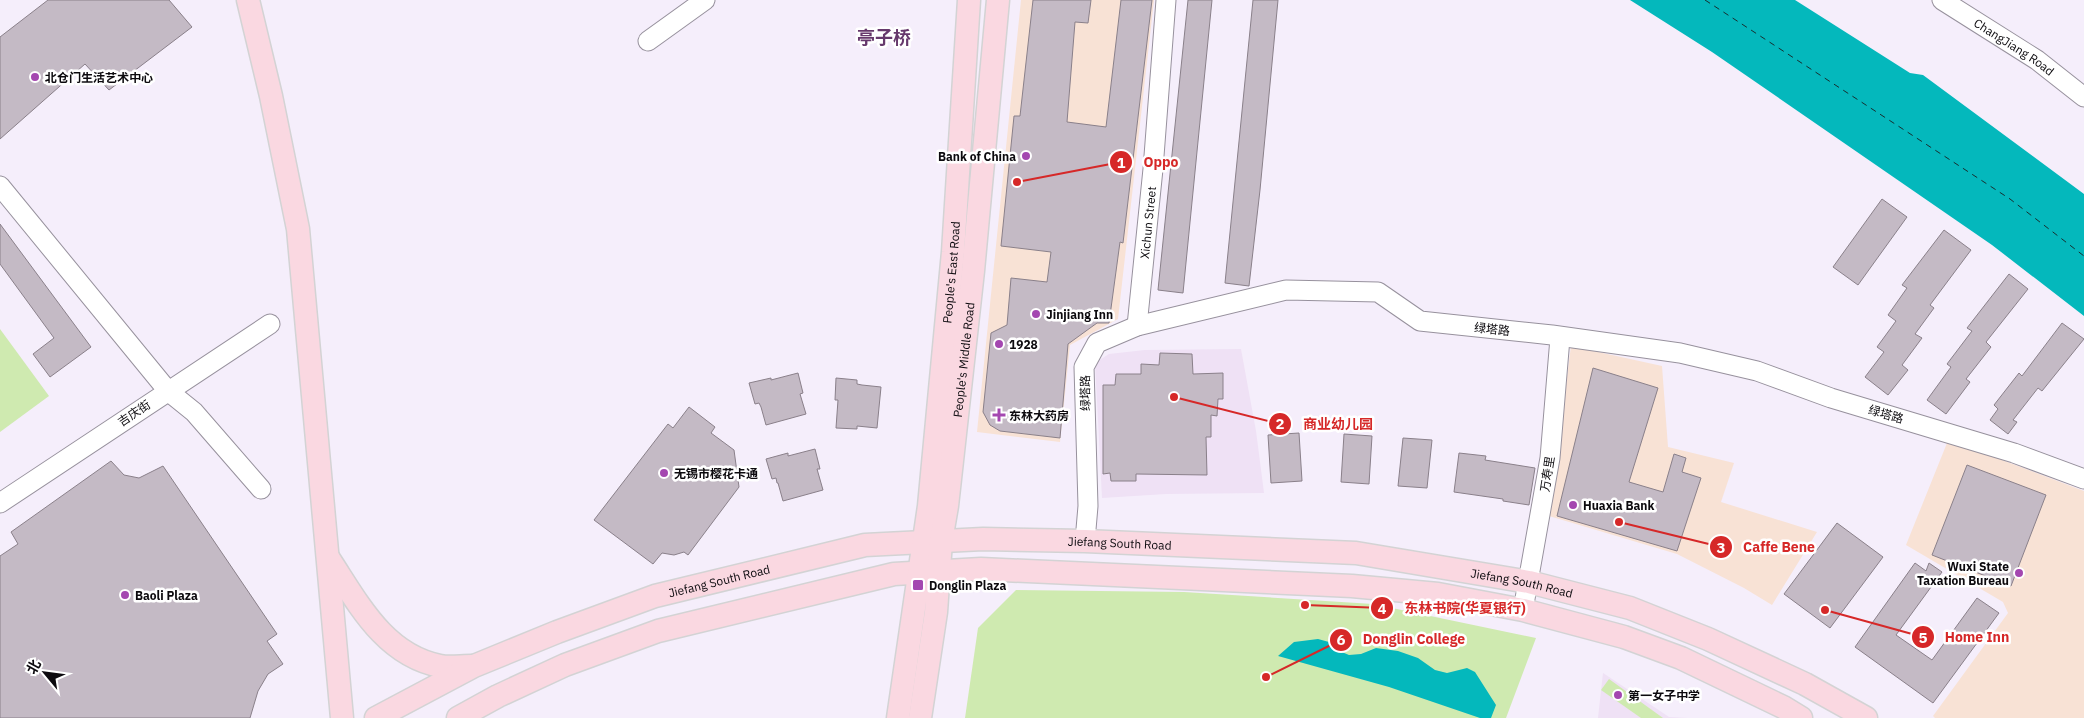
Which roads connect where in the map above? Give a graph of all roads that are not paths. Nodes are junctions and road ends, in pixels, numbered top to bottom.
1 (248, 0) edge
2 (705, 0) edge
3 (969, 0) edge
4 (998, 0) edge
5 (1166, 0) edge
6 (1942, 0) edge
7 (648, 40) dead end
8 (2084, 97) edge
9 (0, 186) edge
10 (270, 324) dead end
11 (1137, 326) junction
12 (1560, 338) junction
13 (168, 391) junction
14 (2084, 479) edge
15 (261, 490) dead end
16 (0, 503) edge
17 (1085, 541) junction
18 (932, 542) junction
19 (327, 556) junction
20 (928, 573) junction
21 (1529, 582) junction
22 (1523, 610) junction
23 (474, 666) junction
24 (342, 718) edge
25 (376, 718) edge
26 (458, 718) edge
27 (898, 718) edge
28 (920, 718) edge
29 (1801, 718) edge
30 (1866, 718) edge

1 - 19 main road
2 - 7 street
3 - 18 main road, People's East Road
4 - 18 main road, People's Middle Road
5 - 11 street, Xichun Street
6 - 8 street, ChangJiang Road
9 - 13 street
10 - 13 street, 吉庆街
11 - 12 street, 绿塔路
11 - 17 street, 绿塔路
12 - 14 street, 绿塔路
12 - 21 street, 万寿里
13 - 15 street
13 - 16 street, 吉庆街
17 - 18 main road, Jiefang South Road
17 - 21 main road, Jiefang South Road
18 - 20 main road, People's Middle Road
18 - 23 main road, Jiefang South Road
19 - 23 main road
19 - 24 main road
20 - 22 main road
20 - 26 main road
20 - 27 main road, People's Middle Road
20 - 28 main road, People's Middle Road
21 - 22 street, 万寿里
21 - 30 main road, Jiefang South Road
22 - 29 main road
23 - 25 main road, Jiefang South Road

